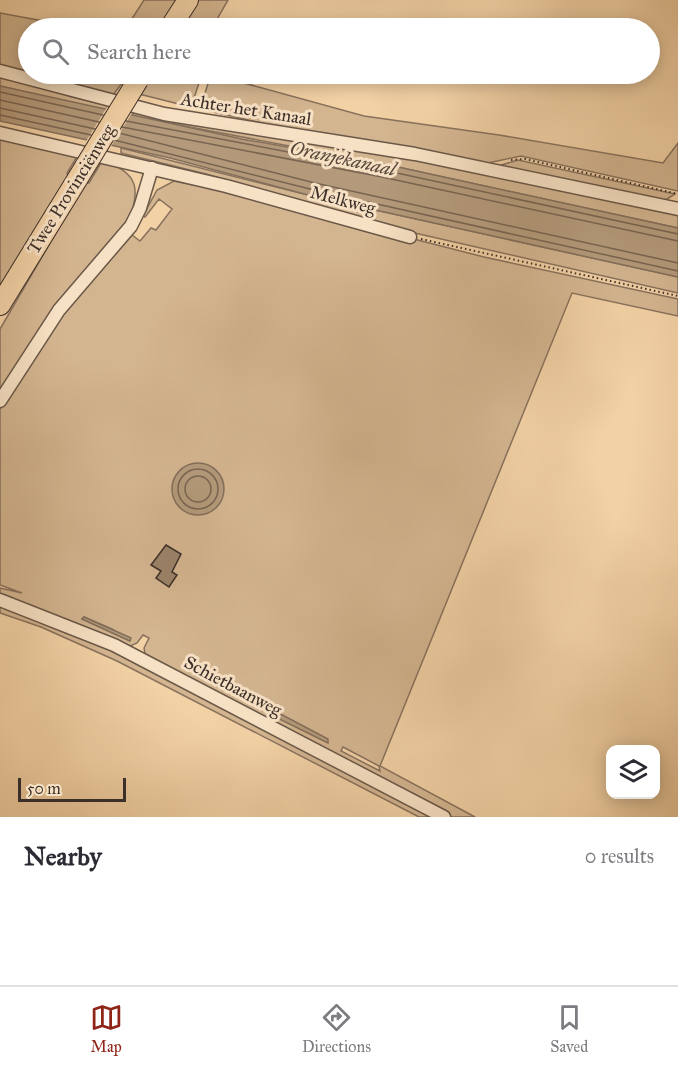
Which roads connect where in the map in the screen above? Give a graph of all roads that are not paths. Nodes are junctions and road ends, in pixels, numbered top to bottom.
1 (188, 0) edge
2 (176, 18) edge
3 (0, 71) edge
4 (18, 76) edge
5 (50, 84) edge
6 (136, 84) edge
7 (0, 133) edge
8 (152, 168) junction
9 (678, 209) edge
10 (410, 237) road end
11 (0, 305) edge
12 (0, 401) edge
13 (0, 600) edge
14 (444, 817) edge

1 - 2 main road
3 - 4 street, Achter het Kanaal
5 - 9 street, Achter het Kanaal
6 - 11 main road, Twee Provinciënweg, bridge
7 - 8 street, Melkweg
8 - 10 street, Melkweg
8 - 12 street
13 - 14 street, Schietbaanweg

